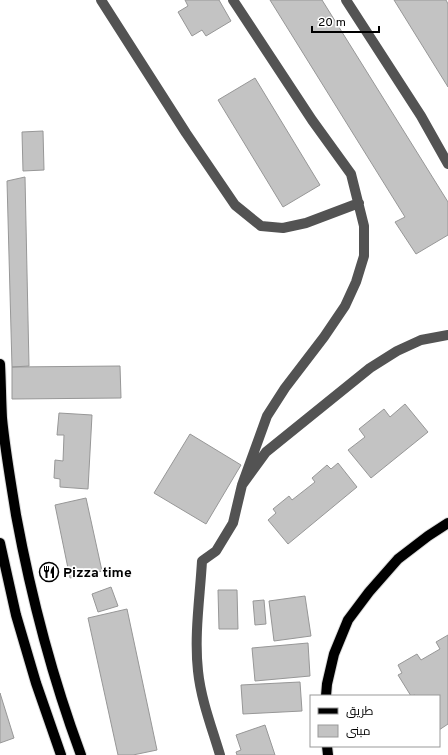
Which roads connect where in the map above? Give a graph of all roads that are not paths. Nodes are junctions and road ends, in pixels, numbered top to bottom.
1 (101, 0) edge
2 (233, 0) edge
3 (346, 0) edge
4 (448, 164) edge
5 (359, 203) junction
6 (448, 335) edge
7 (0, 364) edge
8 (242, 485) junction
9 (448, 523) edge
10 (0, 542) edge
11 (326, 695) edge
12 (61, 755) edge
13 (81, 755) edge
14 (220, 755) edge

1 - 5 street
2 - 5 street
3 - 4 street
5 - 8 street
6 - 8 street
7 - 13 main road
8 - 14 street
9 - 11 main road
10 - 12 main road

